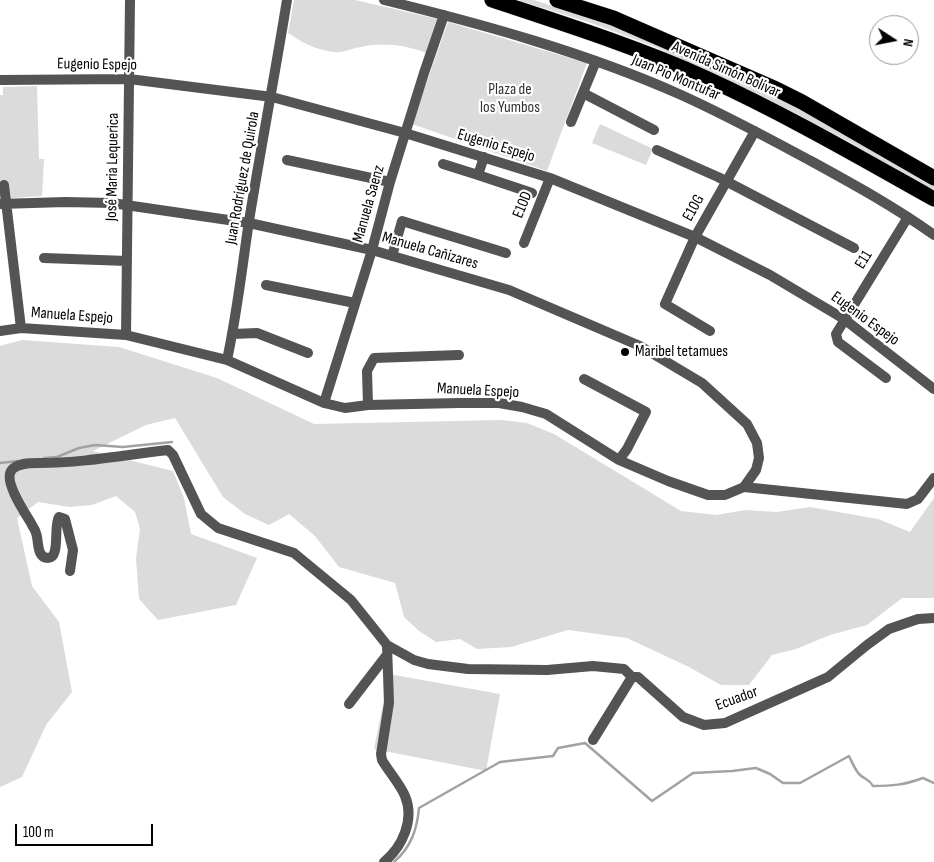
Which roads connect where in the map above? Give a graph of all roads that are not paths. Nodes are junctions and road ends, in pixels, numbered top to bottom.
1 (130, 0) edge
2 (287, 0) edge
3 (384, 0) edge
4 (492, 0) edge
5 (557, 0) edge
6 (444, 15) junction
7 (596, 61) junction
8 (129, 79) junction
9 (0, 80) edge
10 (583, 93) junction
11 (272, 97) junction
12 (571, 122) dead end
13 (654, 130) dead end
14 (755, 131) junction
15 (405, 133) junction
16 (657, 150) dead end
17 (484, 157) junction
18 (286, 160) dead end
19 (443, 164) dead end
20 (478, 175) junction
21 (550, 178) junction
22 (934, 178) edge
23 (726, 181) junction
24 (390, 182) junction
25 (4, 185) dead end
26 (532, 193) dead end
27 (934, 199) edge
28 (2, 203) edge
29 (128, 205) junction
30 (908, 217) junction
31 (249, 223) junction
32 (934, 235) edge
33 (695, 237) junction
34 (524, 243) dead end
35 (854, 248) dead end
36 (372, 250) junction
37 (506, 253) dead end
38 (392, 256) junction
39 (44, 258) dead end
40 (127, 261) junction
41 (266, 285) dead end
42 (355, 303) junction
43 (844, 319) junction
44 (21, 328) junction
45 (0, 331) edge
46 (710, 331) dead end
47 (233, 334) junction
48 (126, 335) junction
49 (308, 353) dead end
50 (459, 355) dead end
51 (227, 360) junction
52 (886, 378) dead end
53 (584, 379) dead end
54 (934, 389) edge
55 (324, 402) junction
56 (368, 405) junction
57 (619, 460) junction
58 (934, 478) edge
59 (744, 487) junction
60 (70, 571) dead end
61 (934, 618) edge
62 (386, 651) junction
63 (632, 677) junction
64 (349, 704) dead end
65 (593, 740) dead end
66 (384, 862) edge

1 - 8 street, José Maria Lequerica
2 - 11 street, Juan Rodriguez de Quirola
3 - 6 street, Juan Pio Montufar
4 - 27 highway, Avenida Simón Bolívar
5 - 22 highway, Avenida Simón Bolívar
6 - 7 street, Juan Pio Montufar
6 - 15 street, Manuela Saenz
7 - 10 street
7 - 14 street, Juan Pio Montufar
8 - 9 street, Eugenio Espejo
8 - 11 street, Eugenio Espejo
8 - 29 street, José Maria Lequerica
10 - 12 street
10 - 13 street
11 - 15 street, Eugenio Espejo
11 - 31 street, Juan Rodriguez de Quirola
14 - 23 street, E10G
14 - 30 street, Juan Pio Montufar
15 - 17 street, Eugenio Espejo
15 - 24 street, Manuela Saenz
16 - 23 street
17 - 20 street
17 - 21 street, Eugenio Espejo
18 - 24 street
19 - 20 street
20 - 26 street
21 - 33 street, Eugenio Espejo
21 - 34 street, E10D
23 - 33 street, E10G
23 - 35 street
24 - 36 street, Manuela Saenz
25 - 28 street
28 - 29 street, Manuela Cañizares
28 - 44 street
29 - 31 street, Manuela Cañizares
29 - 40 street, José Maria Lequerica
30 - 32 street, Juan Pio Montufar
30 - 43 street, E11
31 - 36 street, Manuela Cañizares
31 - 47 street, Juan Rodriguez de Quirola
33 - 43 street, Eugenio Espejo
33 - 46 street, E10G
36 - 38 street, Manuela Cañizares
36 - 42 street, Manuela Saenz
37 - 38 street
38 - 59 street, Manuela Cañizares
39 - 40 street
40 - 48 street, José Maria Lequerica
41 - 42 street
42 - 55 street, Manuela Saenz
43 - 52 street, E11
43 - 54 street, Eugenio Espejo
44 - 45 street, Manuela Espejo
44 - 48 street, Manuela Espejo
47 - 49 street
47 - 51 street, Juan Rodriguez de Quirola
48 - 51 street, Manuela Espejo
50 - 56 street
51 - 55 street, Manuela Espejo
53 - 57 street
55 - 56 street, Manuela Espejo
56 - 57 street, Manuela Espejo
57 - 59 street, Manuela Espejo
58 - 59 street, Manuela Espejo
60 - 62 street
61 - 63 street, Ecuador
62 - 63 street, Ecuador
62 - 64 street
62 - 66 street
63 - 65 street

